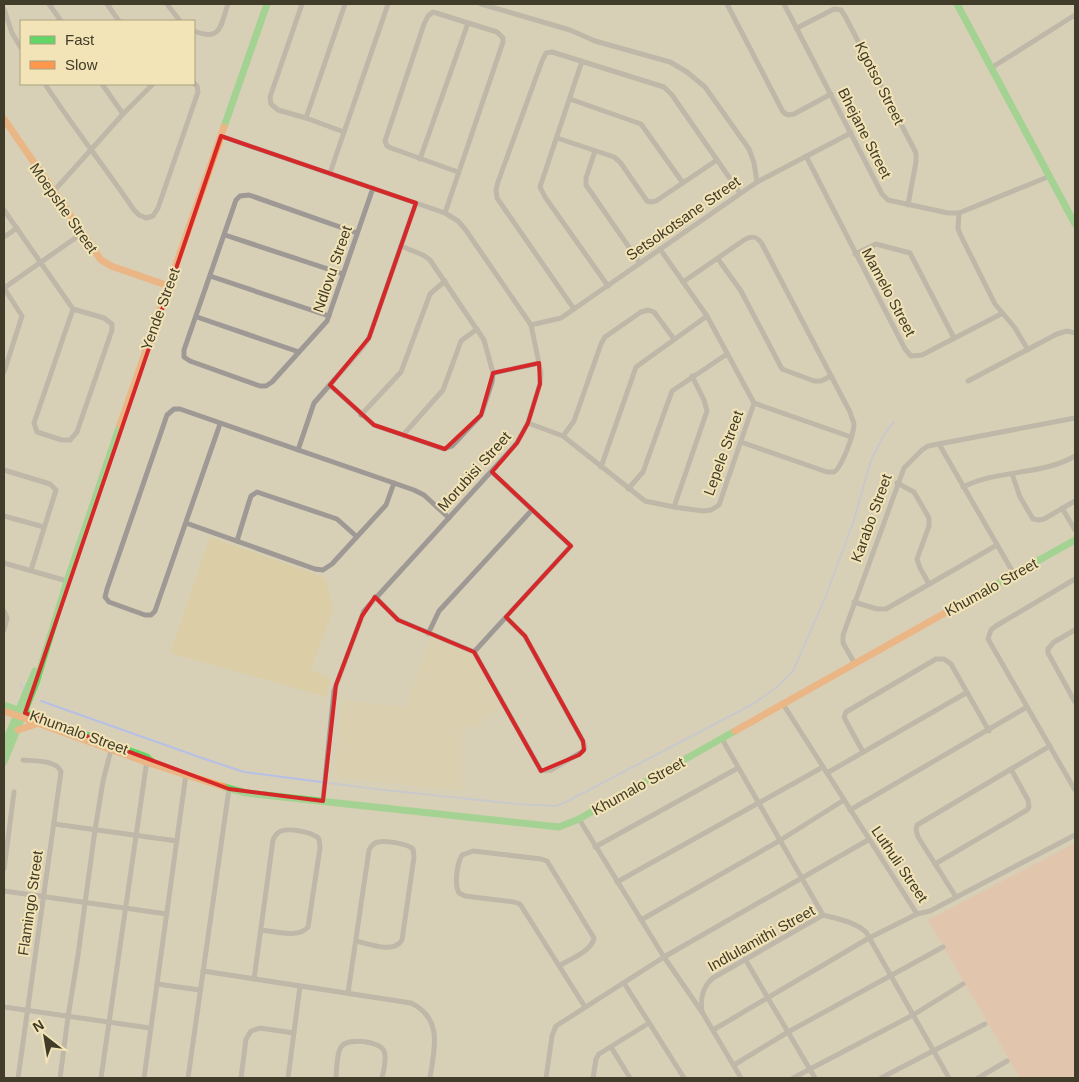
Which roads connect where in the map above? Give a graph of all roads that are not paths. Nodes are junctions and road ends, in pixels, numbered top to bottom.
1 (49, 4) edge
2 (107, 4) edge
3 (168, 4) edge
4 (228, 4) edge
5 (267, 4) edge
6 (302, 4) edge
7 (345, 4) edge
8 (388, 4) edge
9 (481, 4) edge
10 (726, 4) edge
11 (784, 4) edge
12 (957, 4) edge
13 (4, 9) edge
14 (1075, 15) edge
15 (60, 20) edge
16 (119, 20) edge
17 (179, 20) edge
18 (468, 23) junction
19 (797, 28) junction
20 (195, 31) edge
21 (20, 46) edge
22 (582, 61) junction
23 (991, 68) junction
24 (195, 84) edge
25 (46, 85) edge
26 (103, 85) edge
27 (152, 85) edge
28 (831, 94) junction
29 (570, 99) junction
30 (123, 114) junction
31 (306, 118) junction
32 (4, 121) edge
33 (344, 132) junction
34 (851, 133) junction
35 (221, 136) junction
36 (556, 138) junction
37 (91, 149) junction
38 (595, 151) junction
39 (806, 156) junction
40 (420, 159) junction
41 (717, 160) junction
42 (458, 172) junction
43 (330, 173) junction
44 (1050, 176) junction
45 (757, 182) junction
46 (683, 183) junction
47 (373, 188) junction
48 (53, 192) junction
49 (740, 193) junction
50 (416, 203) junction
51 (908, 205) junction
52 (4, 210) edge
53 (445, 213) junction
54 (959, 213) junction
55 (1075, 224) edge
56 (16, 228) junction
57 (357, 233) junction
58 (82, 234) junction
59 (225, 234) junction
60 (4, 238) edge
61 (401, 246) junction
62 (660, 249) junction
63 (856, 254) junction
64 (718, 259) junction
65 (41, 262) junction
66 (640, 263) junction
67 (343, 274) junction
68 (210, 276) junction
69 (445, 281) junction
70 (684, 282) junction
71 (169, 286) junction
72 (608, 286) junction
73 (4, 288) edge
74 (73, 309) junction
75 (574, 309) junction
76 (1001, 314) junction
77 (329, 316) junction
78 (707, 316) junction
79 (196, 317) junction
80 (531, 325) junction
81 (477, 329) junction
82 (1075, 333) edge
83 (954, 338) junction
84 (674, 339) junction
85 (1028, 350) junction
86 (299, 352) junction
87 (727, 354) junction
88 (539, 363) junction
89 (4, 369) edge
90 (493, 373) junction
91 (692, 376) junction
92 (831, 376) junction
93 (968, 381) dead end
94 (330, 385) junction
95 (754, 403) junction
96 (361, 415) junction
97 (1075, 418) edge
98 (528, 423) junction
99 (220, 424) junction
100 (403, 435) junction
101 (563, 436) junction
102 (851, 437) junction
103 (741, 442) junction
104 (939, 444) junction
105 (298, 450) junction
106 (1075, 456) edge
107 (601, 467) junction
108 (4, 470) edge
109 (492, 472) junction
110 (1012, 474) junction
111 (394, 483) junction
112 (897, 483) junction
113 (963, 487) junction
114 (628, 489) junction
115 (1075, 501) edge
116 (674, 508) junction
117 (1062, 508) junction
118 (532, 510) junction
119 (4, 516) edge
120 (449, 518) junction
121 (186, 523) junction
122 (44, 527) junction
123 (1075, 530) edge
124 (356, 536) junction
125 (1075, 540) edge
126 (237, 541) junction
127 (997, 545) junction
128 (4, 563) edge
129 (31, 570) junction
130 (1014, 574) junction
131 (1075, 579) edge
132 (67, 581) junction
133 (929, 584) junction
134 (375, 597) junction
135 (854, 602) junction
136 (4, 611) edge
137 (506, 617) junction
138 (4, 630) edge
139 (1075, 630) edge
140 (428, 634) junction
141 (474, 652) junction
142 (855, 664) junction
143 (966, 693) junction
144 (1075, 702) edge
145 (783, 704) junction
146 (4, 705) edge
147 (1027, 707) junction
148 (4, 711) edge
149 (21, 714) junction
150 (40, 723) junction
151 (18, 730) junction
152 (989, 731) junction
153 (722, 738) junction
154 (4, 745) edge
155 (1050, 746) junction
156 (111, 750) junction
157 (863, 752) junction
158 (23, 760) dead end
159 (149, 761) junction
160 (4, 762) edge
161 (823, 767) junction
162 (738, 768) junction
163 (1011, 769) junction
164 (827, 773) junction
165 (186, 774) junction
166 (1074, 786) edge
167 (229, 789) junction
168 (14, 792) dead end
169 (844, 800) junction
170 (323, 801) junction
171 (759, 804) junction
172 (850, 810) junction
173 (578, 820) junction
174 (54, 824) junction
175 (95, 830) junction
176 (135, 835) junction
177 (1075, 835) edge
178 (868, 840) junction
179 (177, 841) junction
180 (780, 841) junction
181 (595, 847) junction
182 (935, 864) junction
183 (4, 869) edge
184 (801, 878) junction
185 (617, 882) junction
186 (4, 891) edge
187 (43, 897) junction
188 (956, 897) junction
189 (84, 902) junction
190 (125, 908) junction
191 (167, 914) junction
192 (916, 914) junction
193 (823, 915) junction
194 (641, 920) junction
195 (261, 930) junction
196 (869, 938) junction
197 (356, 942) junction
198 (942, 947) dead end
199 (664, 958) junction
200 (745, 959) junction
201 (560, 966) junction
202 (203, 971) junction
203 (891, 976) junction
204 (254, 979) junction
205 (624, 983) junction
206 (157, 984) junction
207 (963, 984) dead end
208 (300, 986) junction
209 (200, 990) junction
210 (348, 994) junction
211 (768, 997) junction
212 (585, 1007) junction
213 (4, 1008) edge
214 (27, 1011) junction
215 (702, 1012) junction
216 (913, 1015) junction
217 (68, 1017) junction
218 (109, 1022) junction
219 (649, 1023) junction
220 (985, 1024) dead end
221 (150, 1028) junction
222 (713, 1030) junction
223 (788, 1032) junction
224 (294, 1033) junction
225 (611, 1047) junction
226 (933, 1050) junction
227 (1007, 1061) dead end
228 (734, 1065) junction
229 (809, 1068) junction
230 (18, 1078) edge
231 (60, 1078) edge
232 (100, 1078) edge
233 (144, 1078) edge
234 (188, 1078) edge
235 (241, 1078) edge
236 (288, 1078) edge
237 (336, 1078) edge
238 (382, 1078) edge
239 (430, 1078) edge
240 (546, 1078) edge
241 (593, 1078) edge
242 (630, 1078) edge
243 (684, 1078) edge
244 (741, 1078) edge
245 (793, 1078) edge
246 (815, 1078) edge
247 (881, 1078) edge
248 (949, 1078) edge
249 (978, 1078) edge

1 - 15 street
2 - 16 street
3 - 17 street
4 - 20 street
5 - 35 street, Yende Street
6 - 31 street
7 - 31 street
8 - 33 street
9 - 45 street
10 - 28 street
11 - 19 street, Bhejane Street
12 - 23 street
13 - 21 street
14 - 23 street
18 - 40 street
18 - 40 street
18 - 42 street
19 - 28 street, Bhejane Street
19 - 51 street, Kgotso Street
22 - 29 street
22 - 41 street
22 - 75 street
23 - 44 street
24 - 37 street
25 - 37 street
26 - 30 street
27 - 30 street
28 - 34 street, Bhejane Street
29 - 36 street
29 - 46 street
30 - 37 street
31 - 33 street
32 - 48 street, Moepshe Street
33 - 43 street
34 - 39 street, Setsokotsane Street
34 - 51 street, Bhejane Street
35 - 43 street, Morubisi Street
35 - 71 street, Yende Street
36 - 38 street
36 - 72 street
37 - 48 street
38 - 46 street
38 - 66 street
39 - 45 street, Setsokotsane Street
39 - 63 street, Mamelo Street
40 - 42 street
41 - 46 street
41 - 49 street
42 - 53 street
43 - 47 street, Morubisi Street
44 - 54 street, Bhejane Street
44 - 55 street
45 - 49 street, Setsokotsane Street
47 - 50 street, Morubisi Street
47 - 57 street, Ndlovu Street
48 - 58 street, Moepshe Street
49 - 62 street, Setsokotsane Street
50 - 53 street, Morubisi Street
50 - 61 street
51 - 54 street, Bhejane Street
52 - 56 street
53 - 80 street, Morubisi Street
54 - 76 street
56 - 60 street
56 - 65 street
57 - 59 street
57 - 67 street, Ndlovu Street
58 - 65 street
58 - 71 street, Moepshe Street
59 - 67 street
59 - 68 street
61 - 69 street
61 - 94 street
62 - 66 street, Setsokotsane Street
62 - 70 street, Lepele Street
63 - 83 street
63 - 83 street, Mamelo Street
64 - 70 street
64 - 92 street
64 - 92 street
65 - 73 street
65 - 74 street
66 - 72 street, Setsokotsane Street
67 - 77 street, Ndlovu Street
68 - 77 street
68 - 79 street
69 - 81 street
69 - 96 street
70 - 78 street, Lepele Street
71 - 132 street, Yende Street
72 - 75 street, Setsokotsane Street
73 - 89 street
74 - 74 street
75 - 80 street, Setsokotsane Street
76 - 83 street, Mamelo Street
76 - 85 street
77 - 86 street, Ndlovu Street
78 - 84 street
78 - 87 street, Lepele Street
79 - 86 street
79 - 86 street, Ndlovu Street
80 - 88 street, Morubisi Street
81 - 90 street
81 - 100 street
82 - 85 street
84 - 101 street
84 - 107 street
85 - 93 street
87 - 91 street
87 - 95 street, Lepele Street
88 - 90 street
88 - 98 street, Morubisi Street
90 - 100 street
91 - 114 street
91 - 116 street
92 - 102 street
94 - 96 street
94 - 105 street
95 - 102 street
95 - 103 street, Lepele Street
96 - 100 street
97 - 104 street, Karabo Street
98 - 101 street, Lepele Street
98 - 109 street, Morubisi Street
99 - 105 street
99 - 121 street
99 - 121 street
101 - 107 street, Lepele Street
102 - 103 street
103 - 116 street, Lepele Street
104 - 112 street, Karabo Street
104 - 113 street
105 - 111 street
106 - 110 street
107 - 114 street, Lepele Street
108 - 122 street
109 - 118 street
109 - 120 street, Morubisi Street
110 - 113 street
110 - 117 street
111 - 120 street
111 - 124 street
112 - 133 street
112 - 135 street, Karabo Street
113 - 127 street
114 - 116 street, Lepele Street
115 - 117 street
117 - 123 street
118 - 137 street
118 - 140 street
119 - 122 street
120 - 134 street, Morubisi Street
121 - 126 street
122 - 129 street
124 - 126 street
124 - 126 street
125 - 130 street, Khumalo Street
127 - 130 street
127 - 133 street
128 - 129 street
129 - 132 street
130 - 142 street, Khumalo Street
131 - 147 street
132 - 149 street, Yende Street
133 - 135 street
134 - 140 street
134 - 170 street, Morubisi Street
135 - 142 street, Karabo Street
136 - 138 street
137 - 141 street
137 - 141 street
139 - 144 street
140 - 141 street
142 - 145 street, Khumalo Street
143 - 152 street
143 - 157 street
143 - 157 street
145 - 153 street, Khumalo Street
145 - 161 street, Luthuli Street
146 - 149 street, Khumalo Street
147 - 152 street
147 - 155 street
148 - 149 street, Khumalo Street
149 - 150 street, Khumalo Street
149 - 151 street, Yende Street
149 - 154 street, Yende Street
149 - 159 street, Khumalo Street
150 - 151 street
150 - 156 street, Khumalo Street
151 - 160 street, Yende Street
152 - 172 street
153 - 162 street
153 - 173 street, Khumalo Street
155 - 163 street
155 - 166 street
156 - 159 street, Khumalo Street
156 - 175 street
157 - 164 street
158 - 174 street, Flamingo Street
159 - 165 street, Khumalo Street
159 - 176 street
161 - 164 street, Luthuli Street
161 - 171 street
162 - 171 street
162 - 181 street
163 - 182 street
163 - 182 street
164 - 169 street, Luthuli Street
165 - 167 street, Khumalo Street
165 - 179 street
167 - 170 street, Khumalo Street
167 - 202 street
168 - 183 street
169 - 172 street, Luthuli Street
169 - 180 street
170 - 173 street, Khumalo Street
171 - 180 street
171 - 185 street
172 - 178 street, Luthuli Street
173 - 181 street
174 - 175 street
174 - 187 street, Flamingo Street
175 - 176 street
175 - 189 street
176 - 179 street
176 - 190 street
177 - 188 street, Luthuli Street
178 - 184 street
178 - 192 street, Luthuli Street
179 - 191 street
180 - 184 street
180 - 194 street
181 - 185 street
182 - 188 street
184 - 193 street
184 - 199 street
185 - 194 street
186 - 187 street
187 - 189 street
187 - 214 street, Flamingo Street
188 - 192 street, Luthuli Street
189 - 190 street
189 - 217 street
190 - 191 street
190 - 218 street
191 - 206 street
192 - 196 street
193 - 196 street, Indlulamithi Street
193 - 200 street, Indlulamithi Street
194 - 199 street
195 - 195 street
195 - 204 street
196 - 203 street, Indlulamithi Street
196 - 211 street
197 - 197 street
197 - 210 street
198 - 203 street
199 - 205 street
199 - 215 street
200 - 211 street
200 - 215 street, Indlulamithi Street
201 - 201 street
201 - 212 street
202 - 204 street
202 - 209 street
203 - 216 street, Indlulamithi Street
203 - 223 street
204 - 208 street
205 - 212 street
205 - 219 street
206 - 209 street
206 - 221 street
207 - 216 street
208 - 210 street
208 - 224 street
209 - 234 street
210 - 239 street
211 - 222 street
211 - 223 street
212 - 240 street
213 - 214 street
214 - 217 street
214 - 230 street, Flamingo Street
215 - 222 street
216 - 226 street, Indlulamithi Street
216 - 229 street
217 - 218 street
217 - 231 street
218 - 221 street
218 - 232 street
219 - 225 street
219 - 243 street
220 - 226 street
221 - 233 street
222 - 228 street
223 - 228 street
223 - 229 street
224 - 235 street
224 - 236 street
225 - 241 street
225 - 242 street
226 - 247 street
226 - 248 street, Indlulamithi Street
227 - 249 street
228 - 244 street
229 - 245 street
229 - 246 street
237 - 238 street

